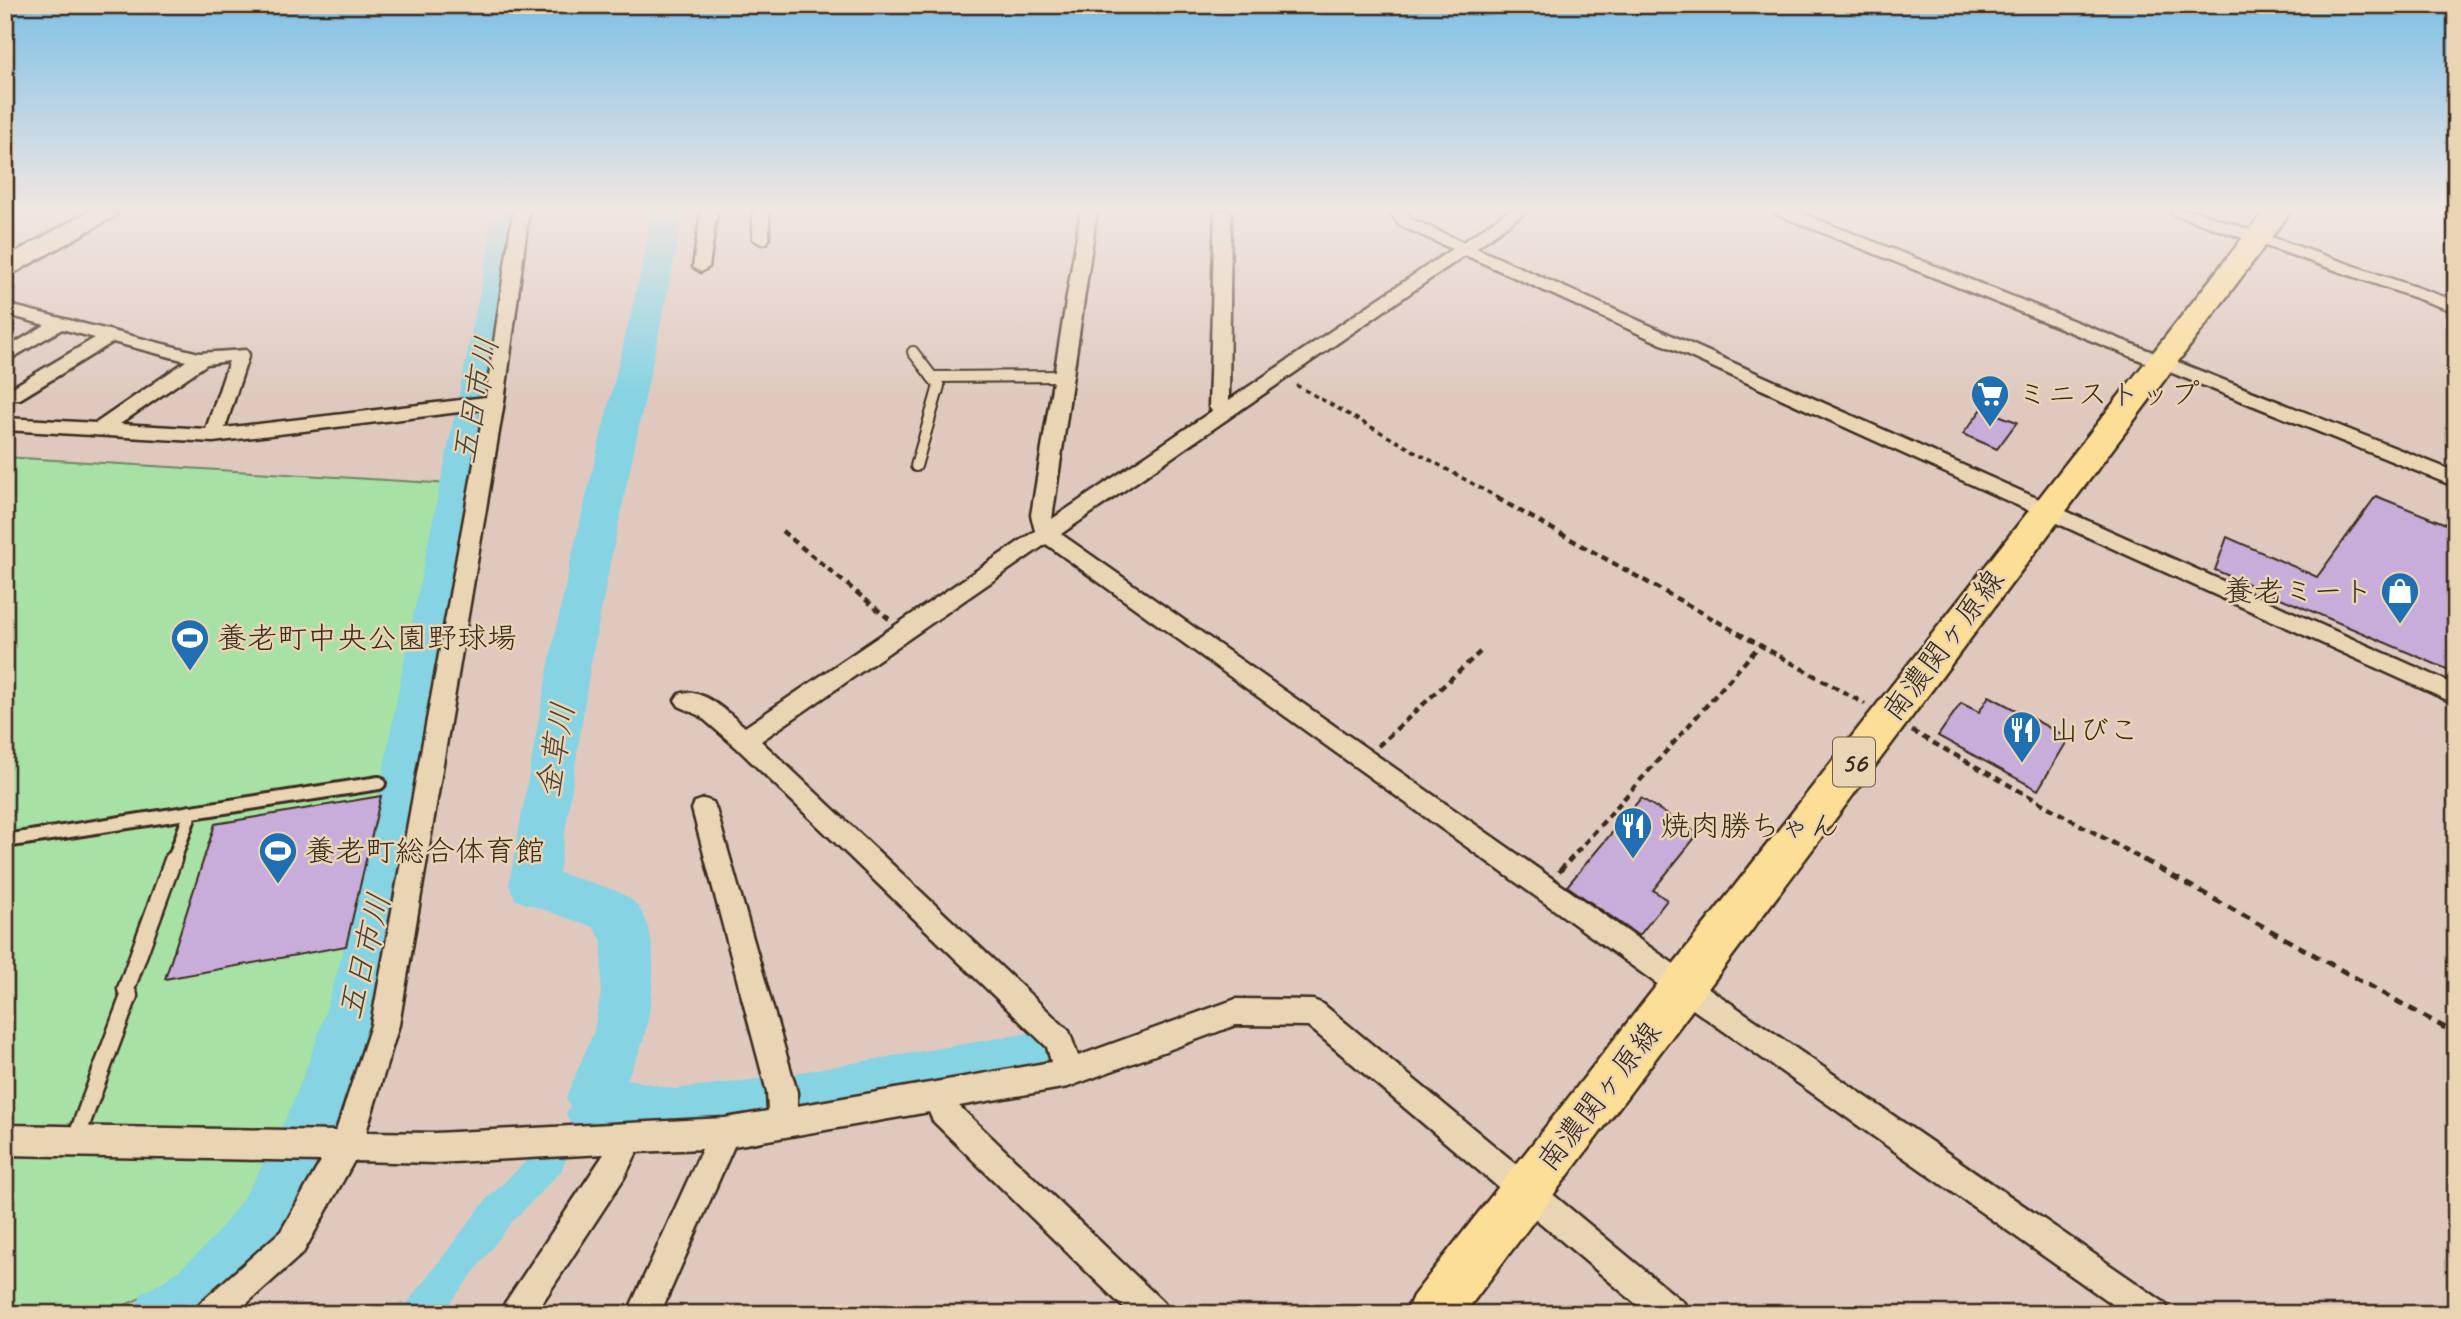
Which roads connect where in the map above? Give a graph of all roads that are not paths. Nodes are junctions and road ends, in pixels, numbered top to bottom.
1 (513, 273) edge
2 (1078, 273) edge
3 (1222, 273) edge
4 (1429, 273) edge
5 (1517, 273) edge
6 (1936, 273) edge
7 (2231, 273) edge
8 (2377, 273) edge
9 (2456, 307) edge
10 (7, 311) edge
11 (60, 323) junction
12 (111, 336) junction
13 (913, 352) dead end
14 (5, 357) edge
15 (203, 358) junction
16 (2162, 363) junction
17 (1062, 376) junction
18 (932, 377) junction
19 (13, 395) dead end
20 (495, 402) junction
21 (1223, 412) junction
22 (5, 424) edge
23 (97, 431) junction
24 (213, 436) junction
25 (916, 466) dead end
26 (2456, 480) edge
27 (2047, 509) junction
28 (1046, 534) junction
29 (2456, 695) edge
30 (687, 700) dead end
31 (744, 740) junction
32 (379, 783) dead end
33 (704, 809) dead end
34 (191, 812) junction
35 (5, 841) edge
36 (1684, 987) junction
37 (1068, 1073) junction
38 (939, 1095) junction
39 (783, 1122) junction
40 (725, 1133) junction
41 (628, 1138) junction
42 (5, 1140) edge
43 (75, 1141) junction
44 (347, 1145) junction
45 (1525, 1191) junction
46 (211, 1314) edge
47 (516, 1314) edge
48 (643, 1314) edge
49 (1153, 1314) edge
50 (1431, 1314) edge
51 (1673, 1314) edge
52 (2154, 1314) edge

1 - 20 street
2 - 17 street
3 - 21 street
4 - 21 street
5 - 27 street
6 - 16 street
7 - 16 main road, 南濃関ヶ原線 / 56
8 - 9 street
10 - 11 street
11 - 12 street
11 - 14 street
12 - 15 street
12 - 19 street
13 - 18 lane
15 - 23 street
15 - 24 street
16 - 26 street
16 - 27 main road, 南濃関ヶ原線 / 56
17 - 18 lane
17 - 28 street
18 - 25 lane
20 - 24 street
20 - 44 street
21 - 28 street
22 - 23 street
23 - 24 street
27 - 29 street
27 - 36 main road, 南濃関ヶ原線 / 56
28 - 31 street
28 - 36 street
30 - 31 street
31 - 37 street
32 - 34 lane
33 - 39 street
34 - 35 lane
34 - 43 lane
36 - 45 main road, 南濃関ヶ原線 / 56
36 - 52 street
37 - 38 street
37 - 45 street
38 - 39 street
38 - 49 street
39 - 40 street
40 - 41 street
40 - 48 street
41 - 44 street
41 - 47 street
42 - 43 street
43 - 44 street
44 - 46 street
45 - 50 main road, 南濃関ヶ原線 / 56
45 - 51 street

